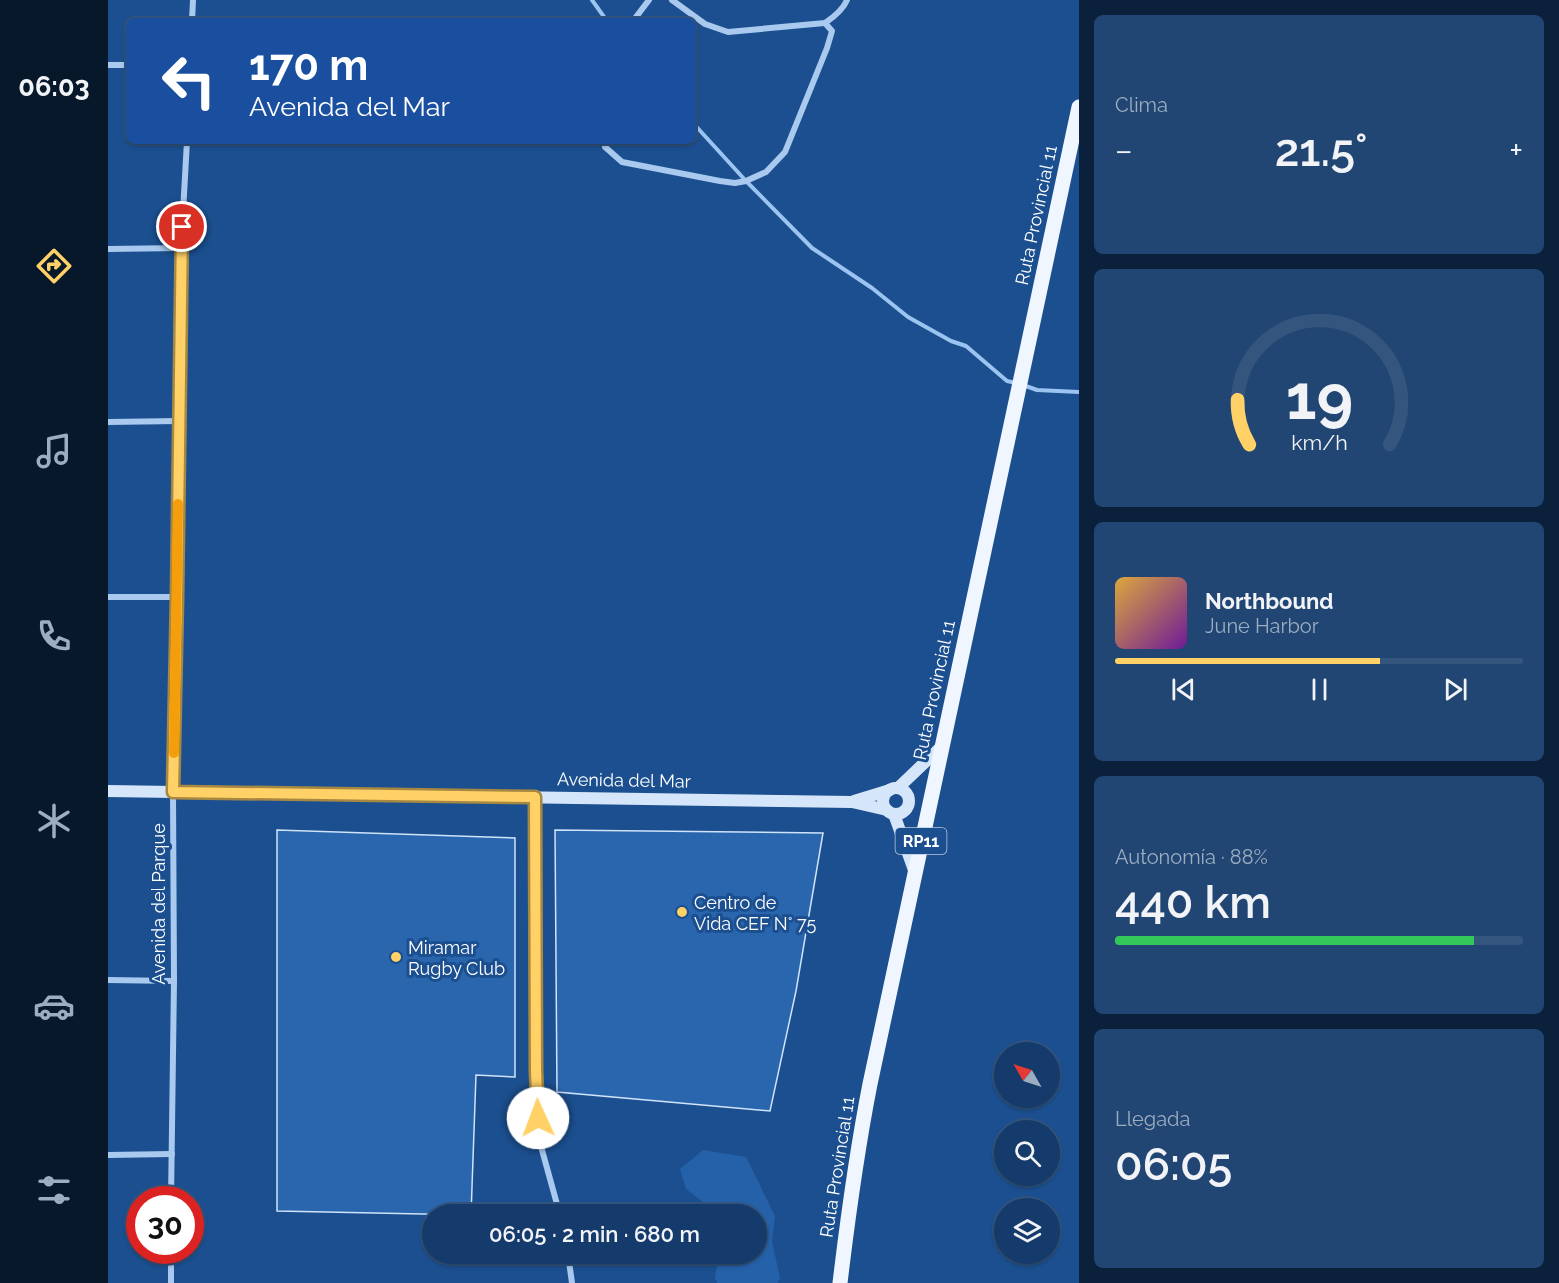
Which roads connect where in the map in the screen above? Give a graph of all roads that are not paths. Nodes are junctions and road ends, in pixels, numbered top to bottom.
1 (193, 0) edge
2 (649, 0) edge
3 (672, 0) edge
4 (847, 0) edge
5 (192, 18) edge
6 (635, 18) edge
7 (825, 23) junction
8 (108, 65) edge
9 (126, 65) edge
10 (1079, 107) edge
11 (187, 144) edge
12 (604, 144) edge
13 (181, 248) junction
14 (108, 249) edge
15 (179, 421) junction
16 (108, 422) edge
17 (108, 597) edge
18 (177, 597) junction
19 (942, 746) junction
20 (108, 791) edge
21 (173, 792) junction
22 (535, 797) junction
23 (897, 801) junction
24 (852, 802) junction
25 (929, 805) junction
26 (915, 873) junction
27 (108, 980) edge
28 (174, 981) junction
29 (172, 1154) junction
30 (108, 1155) edge
31 (171, 1186) edge
32 (557, 1204) edge
33 (171, 1264) edge
34 (569, 1264) edge
35 (171, 1283) edge
36 (572, 1283) edge
37 (840, 1283) edge

1 - 5 street
2 - 6 street
3 - 7 street
4 - 7 street
7 - 12 street
8 - 9 street
10 - 19 main road, Ruta Provincial 11 / RP11
11 - 13 street, Avenida del Parque
13 - 14 street
13 - 15 street, Avenida del Parque
15 - 16 street
15 - 18 street, Avenida del Parque
17 - 18 street
18 - 21 street, Avenida del Parque
19 - 23 main road, Avenida del Mar
19 - 25 main road, Ruta Provincial 11 / RP11
20 - 21 main road, Avenida del Mar
21 - 22 main road, Avenida del Mar
21 - 28 street, Avenida del Parque
22 - 24 main road, Avenida del Mar
22 - 32 street
23 - 24 main road, Avenida del Mar
23 - 24 main road, Avenida del Mar
23 - 25 main road
23 - 26 main road
25 - 26 main road, Ruta Provincial 11 / RP11
26 - 37 main road, Ruta Provincial 11 / RP11
27 - 28 street
28 - 29 street, Avenida del Parque
29 - 30 street
29 - 31 street, Avenida del Parque
33 - 35 street
34 - 36 street

